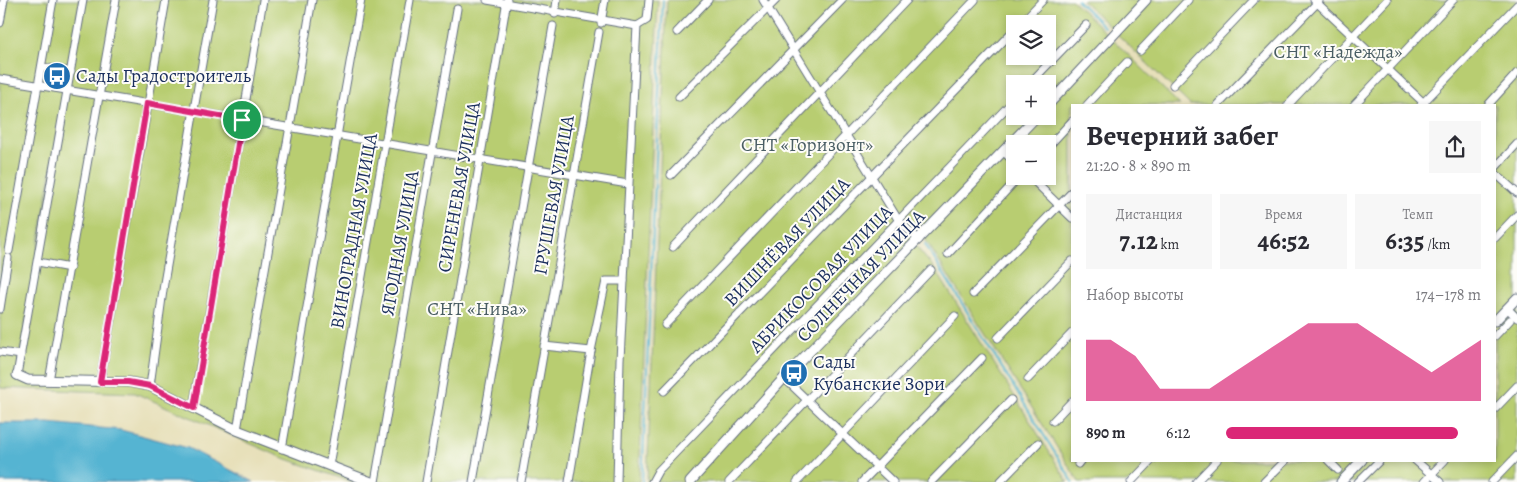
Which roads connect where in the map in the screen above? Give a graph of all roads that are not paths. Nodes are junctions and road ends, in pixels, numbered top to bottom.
1 (4, 0) edge
2 (53, 0) edge
3 (83, 0) edge
4 (116, 0) edge
5 (166, 0) edge
6 (213, 0) edge
7 (263, 0) edge
8 (312, 0) edge
9 (361, 0) edge
10 (410, 0) edge
11 (487, 0) edge
12 (605, 0) edge
13 (649, 0) edge
14 (708, 0) edge
15 (763, 0) edge
16 (776, 0) edge
17 (842, 0) edge
18 (907, 0) edge
19 (975, 0) edge
20 (1042, 0) edge
21 (1146, 0) edge
22 (1188, 0) edge
23 (1254, 0) edge
24 (1387, 0) edge
25 (1453, 0) edge
26 (1317, 1) edge
27 (507, 2) edge
28 (1517, 5) edge
29 (556, 8) edge
30 (768, 8) junction
31 (457, 9) dead end
32 (1028, 15) edge
33 (601, 21) junction
34 (0, 22) edge
35 (1086, 25) dead end
36 (553, 26) dead end
37 (637, 26) junction
38 (599, 32) dead end
39 (676, 32) dead end
40 (1351, 37) junction
41 (1006, 38) edge
42 (793, 51) junction
43 (1140, 51) dead end
44 (1127, 62) dead end
45 (42, 67) junction
46 (1387, 71) junction
47 (71, 72) junction
48 (1517, 74) edge
49 (1039, 75) edge
50 (0, 79) edge
51 (38, 85) junction
52 (1173, 85) dead end
53 (68, 90) junction
54 (820, 91) junction
55 (100, 95) junction
56 (1056, 96) edge
57 (679, 97) dead end
58 (147, 103) junction
59 (1088, 104) edge
60 (1219, 104) edge
61 (1289, 104) edge
62 (1355, 104) edge
63 (1424, 104) edge
64 (1489, 104) edge
65 (1006, 108) edge
66 (195, 111) junction
67 (242, 120) junction
68 (1071, 122) edge
69 (1029, 125) edge
70 (289, 127) junction
71 (337, 135) junction
72 (847, 135) junction
73 (1056, 138) edge
74 (385, 144) junction
75 (1517, 144) edge
76 (432, 151) junction
77 (1004, 152) joint
78 (480, 159) junction
79 (528, 167) junction
80 (1496, 167) edge
81 (1496, 174) edge
82 (574, 175) junction
83 (671, 175) dead end
84 (873, 177) junction
85 (628, 184) junction
86 (1012, 185) edge
87 (1038, 185) edge
88 (1071, 193) edge
89 (1517, 193) edge
90 (1060, 206) junction
91 (1517, 215) edge
92 (1071, 217) edge
93 (899, 220) junction
94 (1496, 237) edge
95 (919, 240) junction
96 (673, 247) dead end
97 (948, 254) dead end
98 (38, 262) junction
99 (1071, 262) edge
100 (70, 268) junction
101 (931, 270) dead end
102 (624, 281) junction
103 (973, 294) dead end
104 (1517, 298) edge
105 (1507, 308) junction
106 (0, 309) edge
107 (955, 316) dead end
108 (1513, 319) edge
109 (1496, 320) edge
110 (665, 325) dead end
111 (1071, 334) edge
112 (1496, 335) edge
113 (998, 338) dead end
114 (544, 346) junction
115 (591, 351) junction
116 (0, 352) edge
117 (21, 355) junction
118 (982, 358) dead end
119 (17, 376) joint
120 (784, 378) junction
121 (1028, 379) dead end
122 (49, 381) junction
123 (100, 382) junction
124 (150, 386) junction
125 (1517, 386) edge
126 (664, 391) dead end
127 (1010, 400) dead end
128 (807, 402) junction
129 (1071, 402) edge
130 (194, 408) junction
131 (1496, 408) edge
132 (1054, 421) dead end
133 (237, 430) junction
134 (842, 434) junction
135 (1038, 443) dead end
136 (282, 449) junction
137 (1517, 456) edge
138 (1150, 462) edge
139 (1215, 462) edge
140 (1284, 462) edge
141 (1330, 462) edge
142 (1360, 462) edge
143 (1378, 462) edge
144 (1417, 462) edge
145 (1443, 462) edge
146 (329, 466) junction
147 (876, 467) junction
148 (1338, 470) dead end
149 (1431, 474) junction
150 (371, 482) edge
151 (375, 482) edge
152 (426, 482) edge
153 (473, 482) edge
154 (521, 482) edge
155 (569, 482) edge
156 (618, 482) edge
157 (652, 482) edge
158 (690, 482) edge
159 (729, 482) edge
160 (797, 482) edge
161 (862, 482) edge
162 (894, 482) edge
163 (931, 482) edge
164 (1000, 482) edge
165 (1131, 482) edge
166 (1196, 482) edge
167 (1264, 482) edge
168 (1341, 482) edge
169 (1358, 482) edge
170 (1424, 482) edge
171 (1440, 482) edge
172 (1492, 482) edge

1 - 34 street
2 - 45 street
3 - 47 street
4 - 55 street
5 - 58 street
6 - 66 street
7 - 67 street
8 - 70 street
9 - 71 street
10 - 74 street, ВИНОГРАДНАЯ УЛИЦА
11 - 27 street
12 - 33 street
13 - 37 street
14 - 39 street
15 - 30 street
16 - 30 street
17 - 42 street
18 - 54 street
19 - 72 street
20 - 32 street
21 - 56 street
22 - 43 street
23 - 52 street
24 - 40 street
25 - 46 street
26 - 40 street
26 - 60 street
27 - 29 street
27 - 78 street, СИРЕНЕВАЯ УЛИЦА
28 - 63 street
29 - 33 street
30 - 42 street
30 - 57 street
31 - 76 street, ЯГОДНАЯ УЛИЦА
33 - 37 street
35 - 49 street
36 - 79 street
37 - 85 street
38 - 82 street, ГРУШЕВАЯ УЛИЦА
40 - 46 street
40 - 61 street
41 - 84 street, ВИШНЁВАЯ УЛИЦА
42 - 54 street
42 - 83 street
44 - 59 street
45 - 47 street
45 - 51 street
46 - 62 street
46 - 63 street
47 - 53 street
48 - 64 street
50 - 51 street
51 - 53 street
51 - 106 street
53 - 55 street
53 - 98 street
54 - 72 street
54 - 96 street
55 - 58 street
55 - 100 street
58 - 66 street
58 - 123 street
65 - 93 street, АБРИКОСОВАЯ УЛИЦА
66 - 67 street
66 - 124 street
67 - 70 street
67 - 130 street
68 - 73 street
69 - 77 street, СОЛНЕЧНАЯ УЛИЦА
70 - 71 street
70 - 133 street
71 - 74 street
71 - 136 street
72 - 84 street
72 - 110 street
74 - 76 street
74 - 146 street, ВИНОГРАДНАЯ УЛИЦА
75 - 80 street
76 - 78 street
76 - 151 street, ЯГОДНАЯ УЛИЦА
77 - 95 street, СОЛНЕЧНАЯ УЛИЦА
78 - 79 street
78 - 152 street, СИРЕНЕВАЯ УЛИЦА
79 - 82 street
79 - 153 street
81 - 89 street
82 - 85 street
82 - 114 street, ГРУШЕВАЯ УЛИЦА
84 - 93 street
84 - 126 street, ВИШНЁВАЯ УЛИЦА
85 - 102 street
86 - 97 street
87 - 90 street
88 - 90 street
90 - 92 street
90 - 103 street
91 - 94 street
93 - 95 street
93 - 157 street, АБРИКОСОВАЯ УЛИЦА
95 - 120 street, СОЛНЕЧНАЯ УЛИЦА
98 - 100 street
98 - 117 street
99 - 113 street
100 - 122 street
101 - 128 street
102 - 115 street
102 - 156 street
104 - 105 street
105 - 108 street
105 - 109 street
107 - 134 street
108 - 112 street
111 - 121 street
114 - 115 street
114 - 154 street, ГРУШЕВАЯ УЛИЦА
115 - 155 street
116 - 117 street
117 - 119 street
118 - 147 street
119 - 122 street
120 - 128 street
120 - 158 street, СОЛНЕЧНАЯ УЛИЦА
122 - 123 street
123 - 124 street
124 - 130 street
125 - 131 street
127 - 163 street
128 - 134 street
128 - 159 street
129 - 132 street
130 - 133 street
133 - 136 street
134 - 147 street
134 - 160 street
135 - 164 street
136 - 146 street
137 - 172 street
138 - 165 street
139 - 166 street
140 - 167 street
141 - 148 street
142 - 168 street
143 - 169 street
144 - 149 street
145 - 149 street
146 - 150 street
147 - 161 street
147 - 162 street
149 - 170 street
149 - 171 street

